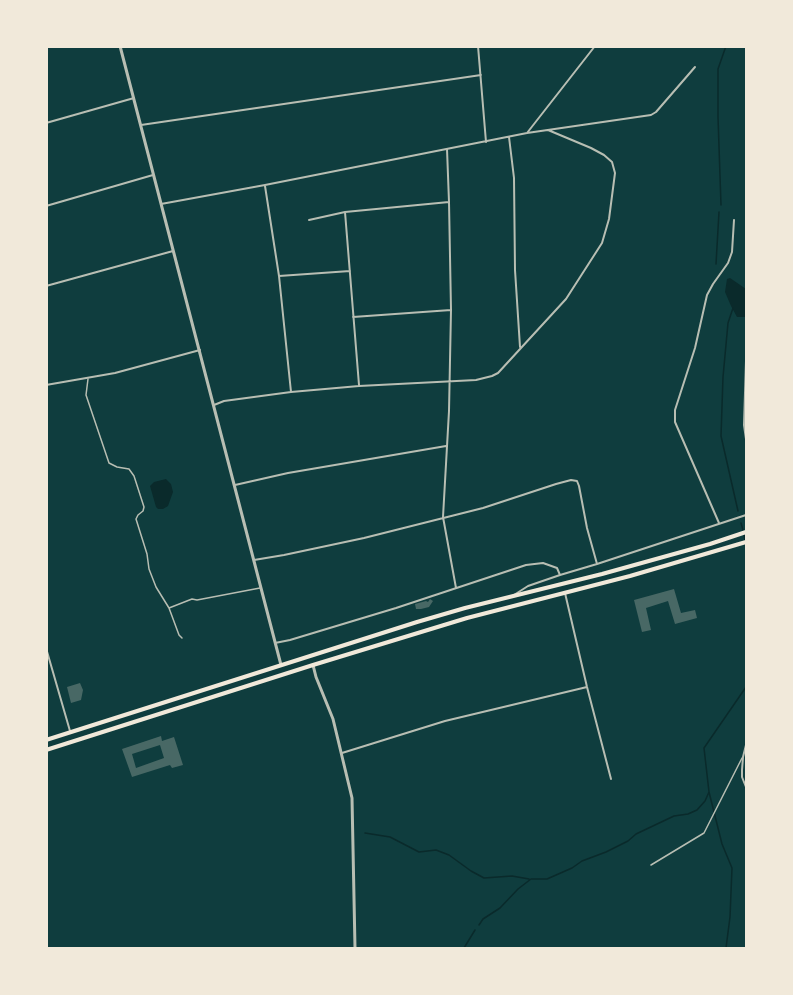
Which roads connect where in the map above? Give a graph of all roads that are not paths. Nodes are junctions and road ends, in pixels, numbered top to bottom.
1 (120, 46) edge
2 (478, 46) edge
3 (596, 46) edge
4 (695, 67) dead end
5 (481, 75) junction
6 (134, 98) junction
7 (46, 123) edge
8 (141, 125) junction
9 (548, 130) junction
10 (527, 133) junction
11 (509, 137) junction
12 (486, 142) junction
13 (447, 149) junction
14 (153, 175) junction
15 (265, 185) junction
16 (449, 202) junction
17 (161, 204) junction
18 (46, 206) edge
19 (345, 212) junction
20 (309, 220) dead end
21 (734, 220) dead end
22 (173, 251) junction
23 (350, 271) junction
24 (279, 276) junction
25 (46, 286) edge
26 (451, 310) junction
27 (353, 317) junction
28 (520, 347) junction
29 (200, 350) junction
30 (747, 361) edge
31 (88, 378) junction
32 (449, 381) junction
33 (46, 386) edge
34 (359, 386) junction
35 (291, 392) junction
36 (214, 405) junction
37 (747, 439) edge
38 (446, 446) junction
39 (235, 485) junction
40 (747, 515) edge
41 (443, 517) junction
42 (718, 524) junction
43 (747, 532) edge
44 (747, 542) edge
45 (254, 560) junction
46 (597, 564) junction
47 (560, 575) junction
48 (261, 588) junction
49 (456, 588) junction
50 (565, 593) junction
51 (512, 597) junction
52 (168, 608) junction
53 (182, 638) dead end
54 (275, 643) junction
55 (46, 648) edge
56 (313, 664) junction
57 (281, 665) junction
58 (587, 687) junction
59 (71, 733) junction
60 (46, 740) edge
61 (747, 745) edge
62 (46, 750) edge
63 (342, 753) junction
64 (743, 757) junction
65 (611, 779) dead end
66 (747, 787) edge
67 (651, 865) dead end
68 (355, 948) edge

1 - 6 street
2 - 5 street
3 - 10 street
4 - 9 street
5 - 8 street
5 - 12 street
6 - 7 street
6 - 8 street
8 - 14 street
9 - 10 street
9 - 28 street
10 - 11 street
11 - 12 street
11 - 28 street
12 - 13 street
13 - 15 street
13 - 16 street
14 - 17 street
14 - 18 street
15 - 17 street
15 - 24 street
16 - 19 street
16 - 26 street
17 - 22 street
19 - 20 street
19 - 23 street
21 - 42 street
22 - 25 street
22 - 29 street
23 - 24 street
23 - 27 street
24 - 35 street
26 - 27 street
26 - 32 street
27 - 34 street
28 - 32 street
29 - 31 street
29 - 36 street
30 - 37 street
31 - 33 street
31 - 52 lane
32 - 34 street
32 - 38 street
34 - 35 street
35 - 36 street
36 - 39 street
38 - 39 street
38 - 41 street
39 - 45 street
40 - 42 street
41 - 45 street
41 - 46 street
41 - 49 street
42 - 46 street
43 - 51 highway
44 - 50 highway
45 - 48 street
46 - 47 street
47 - 49 street
47 - 51 street
48 - 52 lane
48 - 54 street
49 - 54 street
50 - 56 highway
50 - 58 street
51 - 57 highway
52 - 53 lane
54 - 57 street
55 - 59 street
56 - 62 highway
56 - 63 street
57 - 59 highway
58 - 63 street
58 - 65 street
59 - 60 highway
61 - 64 street
63 - 68 street
64 - 66 street
64 - 67 lane

